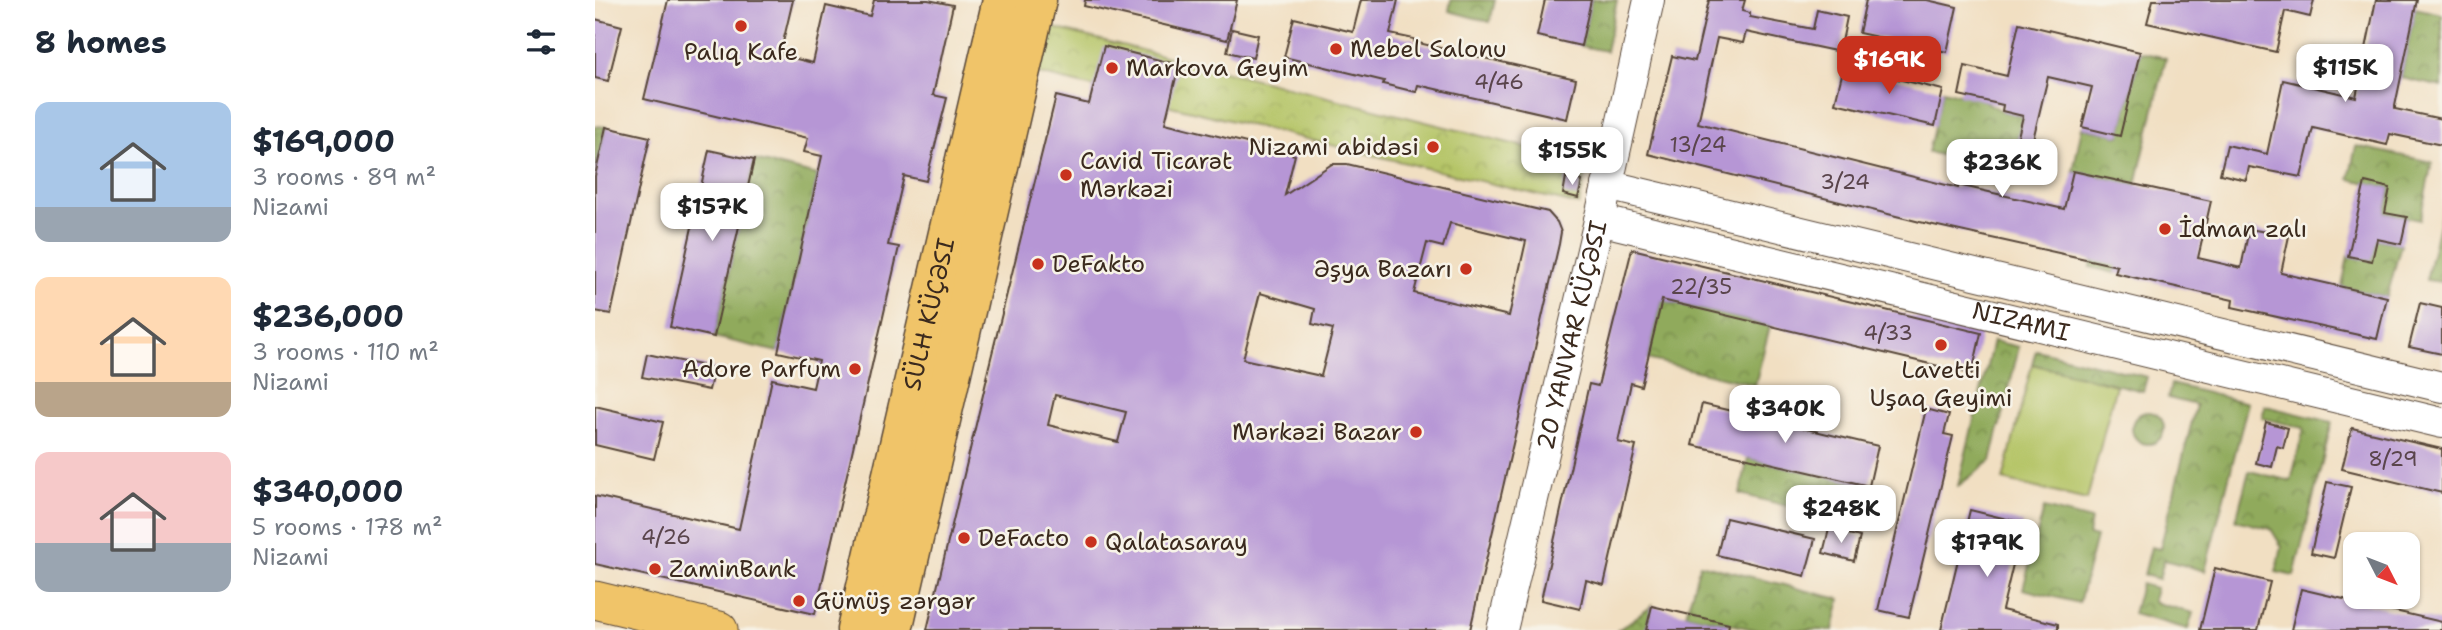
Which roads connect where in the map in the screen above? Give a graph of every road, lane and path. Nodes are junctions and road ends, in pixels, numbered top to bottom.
1 (1002, 0) edge
2 (1037, 0) edge
3 (1649, 0) edge
4 (1607, 185) junction
5 (1599, 219) junction
6 (2442, 387) edge
7 (2442, 423) edge
8 (595, 600) edge
9 (719, 630) edge
10 (856, 630) edge
11 (893, 630) edge
12 (1502, 630) edge

1 - 10 highway, SÜLH KÜÇƏSI
2 - 11 highway, SÜLH KÜÇƏSI
3 - 4 street, 20 YANVAR KÜÇƏSI
4 - 5 street, 20 YANVAR KÜÇƏSI
4 - 6 street, NIZAMI
5 - 7 street, NIZAMI
5 - 12 street, 20 YANVAR KÜÇƏSI
8 - 9 main road

